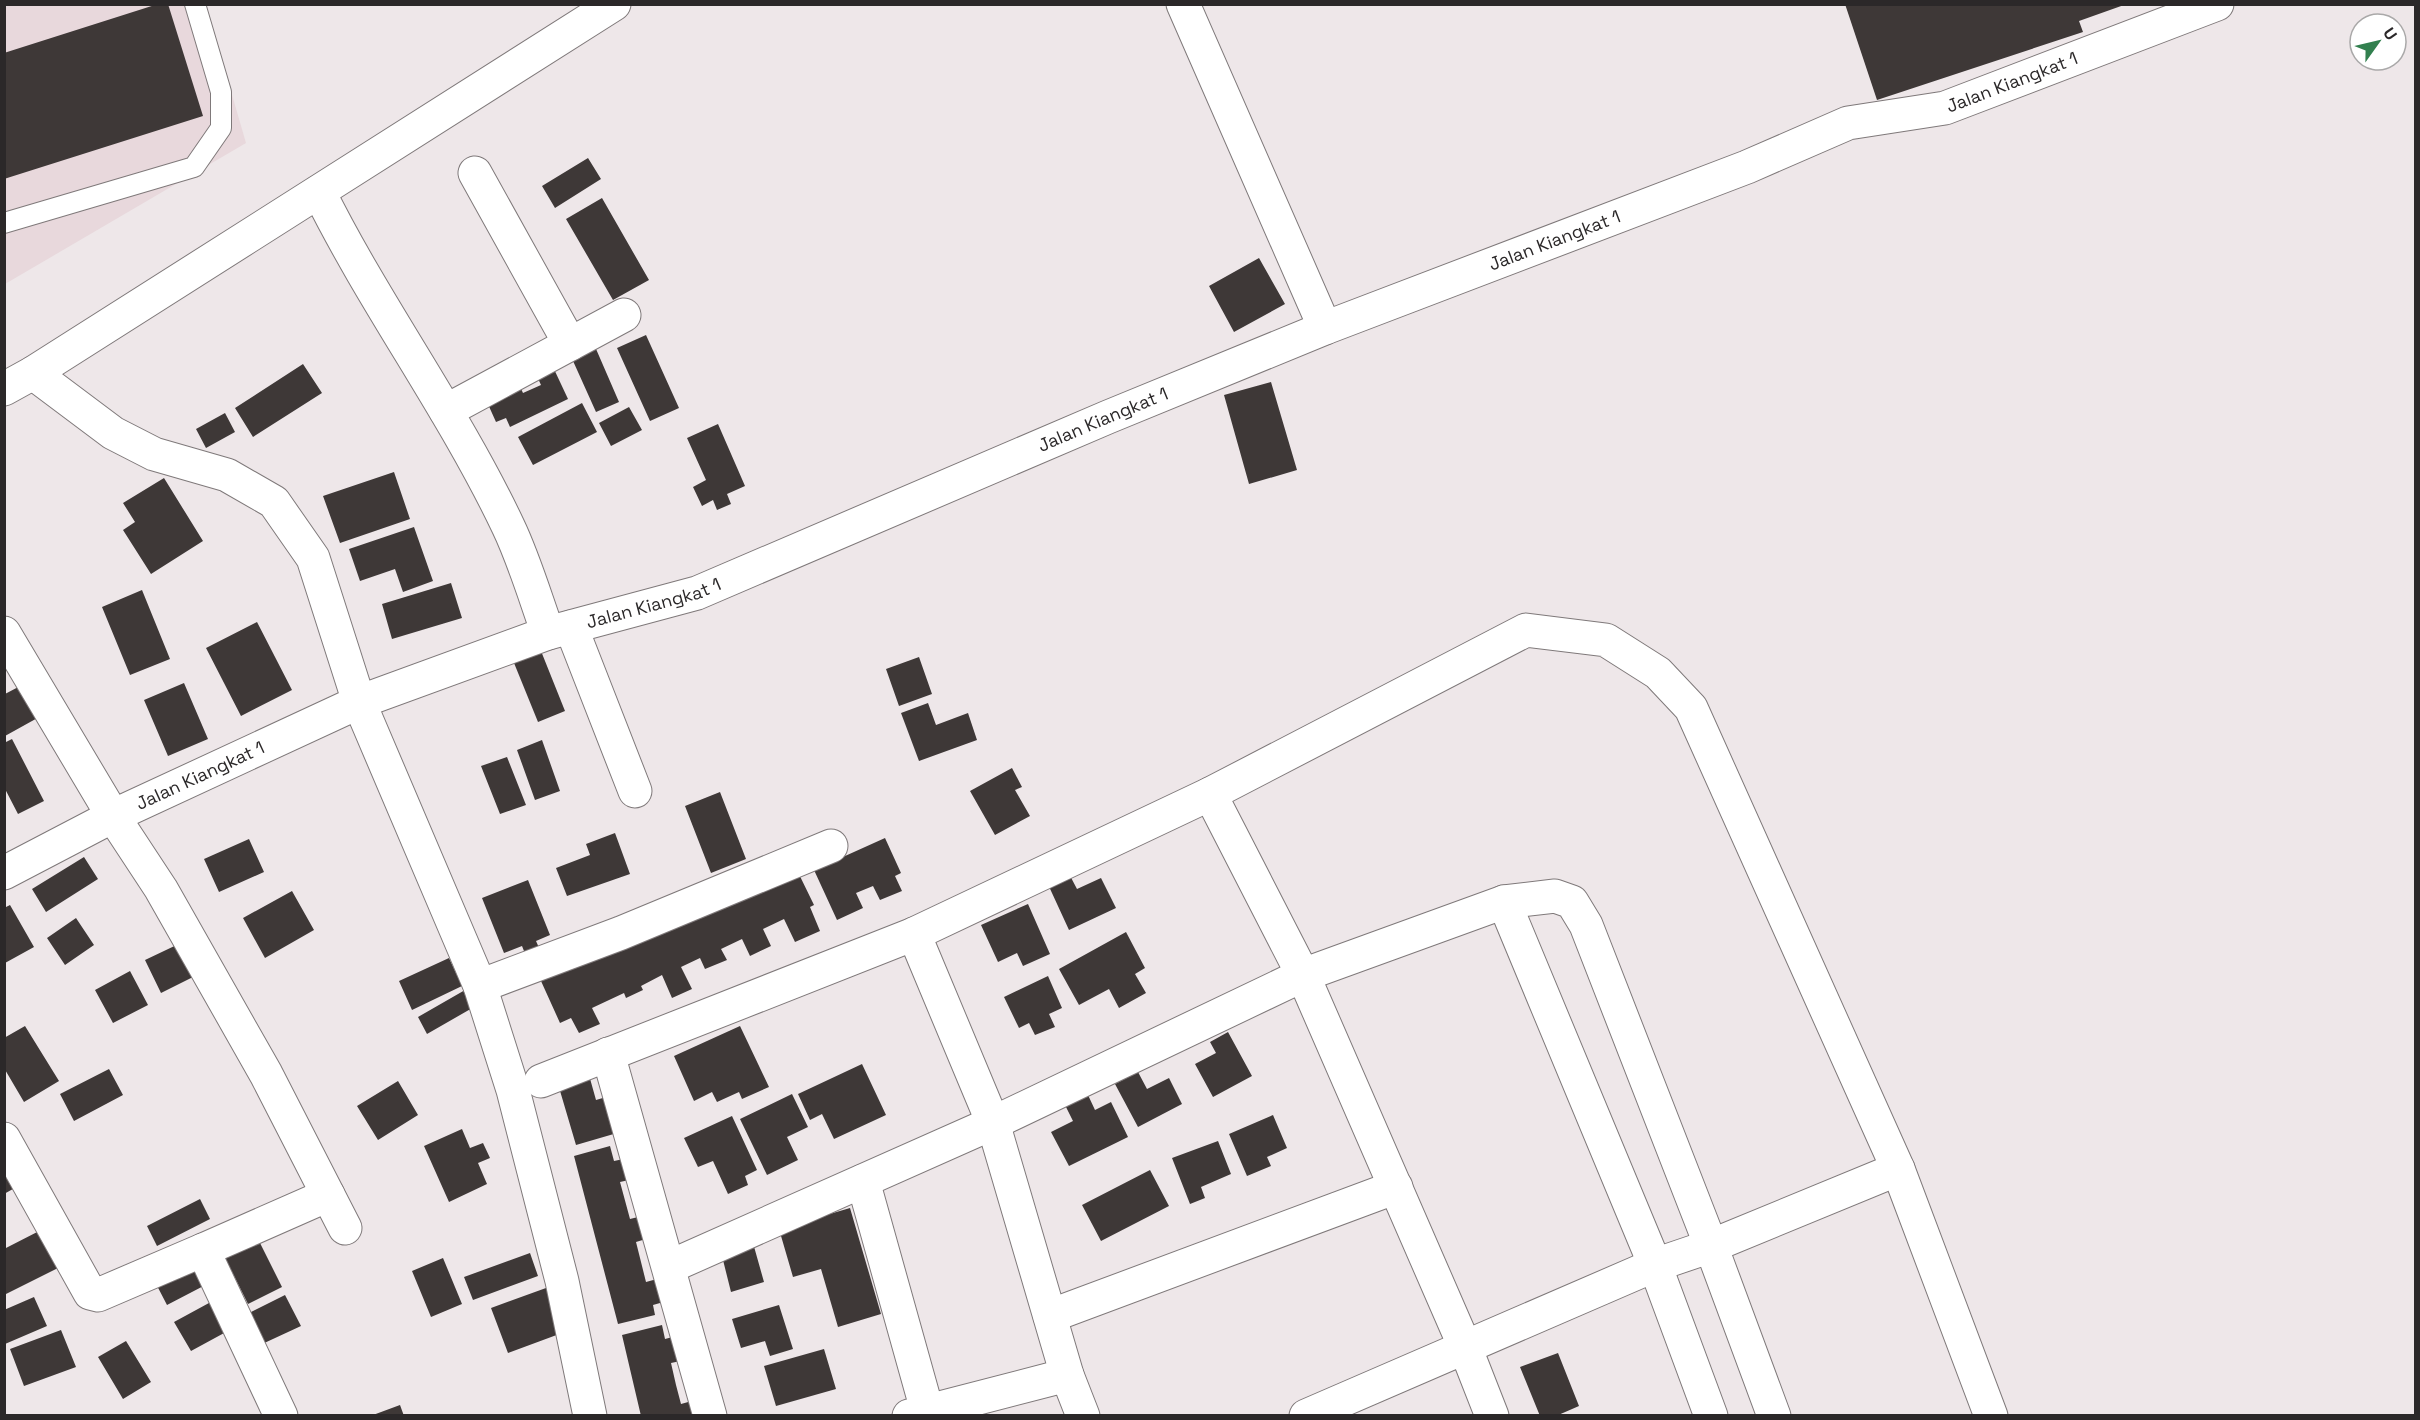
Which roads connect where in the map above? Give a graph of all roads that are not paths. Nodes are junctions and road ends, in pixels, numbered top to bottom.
1 (195, 4) edge
2 (614, 4) edge
3 (1183, 4) edge
4 (2217, 4) edge
5 (475, 173) dead end
6 (319, 192) junction
7 (4, 222) edge
8 (624, 315) dead end
9 (1325, 328) junction
10 (570, 344) junction
11 (33, 374) junction
12 (4, 389) edge
13 (446, 411) junction
14 (559, 630) junction
15 (4, 633) edge
16 (359, 702) junction
17 (635, 791) dead end
18 (1210, 794) junction
19 (113, 816) junction
20 (831, 846) dead end
21 (4, 873) edge
22 (1504, 902) junction
23 (914, 934) junction
24 (1303, 975) junction
25 (480, 986) junction
26 (608, 1054) junction
27 (541, 1081) dead end
28 (993, 1123) junction
29 (4, 1139) edge
30 (1898, 1169) junction
31 (863, 1181) junction
32 (1396, 1187) junction
33 (328, 1195) junction
34 (345, 1228) dead end
35 (1711, 1246) junction
36 (202, 1250) junction
37 (1655, 1265) junction
38 (669, 1267) junction
39 (1050, 1316) junction
40 (1465, 1347) junction
41 (1067, 1375) junction
42 (918, 1413) edge
43 (281, 1416) edge
44 (590, 1416) edge
45 (710, 1416) edge
46 (1083, 1416) edge
47 (1306, 1416) edge
48 (1492, 1416) edge
49 (1711, 1416) edge
50 (1774, 1416) edge
51 (1990, 1416) edge

1 - 7 lane
2 - 6 street
3 - 9 street
4 - 9 street, Jalan Kiangkat 1
5 - 10 street
6 - 11 street
6 - 13 street
8 - 10 street
9 - 14 street, Jalan Kiangkat 1
10 - 13 street
11 - 12 street
11 - 16 street
13 - 14 street
14 - 16 street, Jalan Kiangkat 1
14 - 17 street
15 - 19 street
16 - 19 street, Jalan Kiangkat 1
16 - 25 street
18 - 23 street
18 - 24 street
18 - 30 street
19 - 21 street, Jalan Kiangkat 1
19 - 33 street
20 - 25 street
22 - 24 street
22 - 35 street
22 - 37 street
23 - 26 street
23 - 28 street
24 - 28 street
24 - 32 street
25 - 44 street
26 - 27 street
26 - 38 street
28 - 31 street
28 - 39 street
29 - 36 street
30 - 35 street
30 - 51 street
31 - 38 street
31 - 42 street
32 - 39 street
32 - 40 street
33 - 34 street
33 - 36 street
35 - 37 street
35 - 50 street
36 - 43 street
37 - 40 street
37 - 49 street
38 - 45 street
39 - 41 street
40 - 47 street
40 - 48 street
41 - 42 street
41 - 46 street

